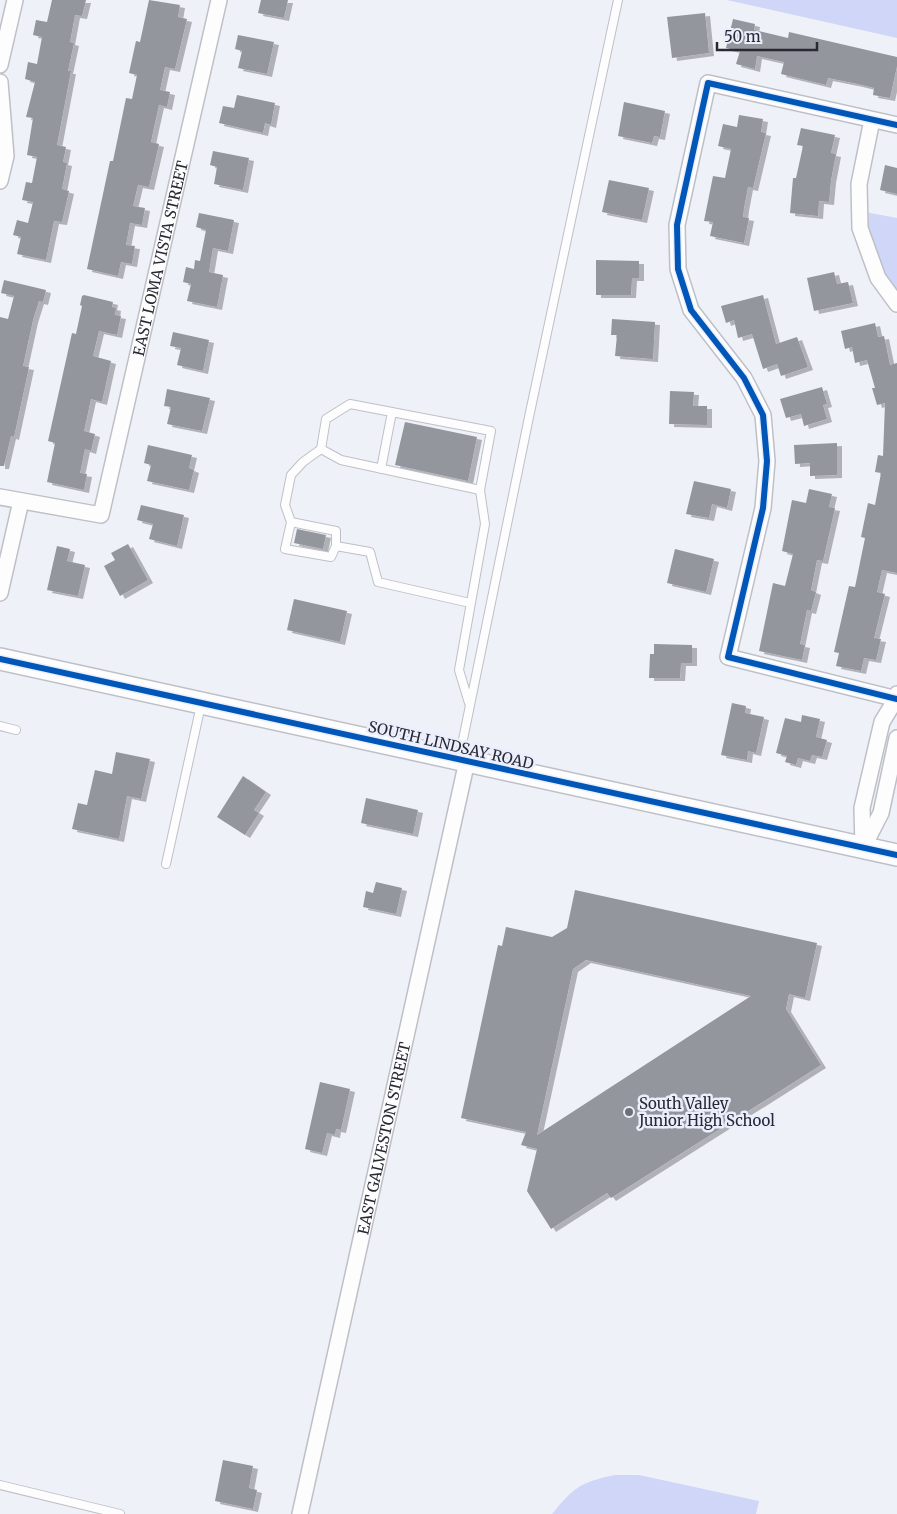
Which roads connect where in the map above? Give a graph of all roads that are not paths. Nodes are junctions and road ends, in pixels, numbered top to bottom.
1 (15, 0) edge
2 (219, 0) edge
3 (618, 0) edge
4 (0, 65) edge
5 (0, 82) edge
6 (872, 120) junction
7 (897, 125) edge
8 (0, 181) edge
9 (897, 304) edge
10 (392, 412) junction
11 (321, 449) junction
12 (381, 469) junction
13 (480, 490) junction
14 (0, 497) edge
15 (21, 501) junction
16 (291, 522) junction
17 (336, 546) junction
18 (0, 593) edge
19 (470, 603) junction
20 (0, 658) edge
21 (897, 700) edge
22 (201, 703) junction
23 (470, 705) junction
24 (0, 726) edge
25 (16, 730) dead end
26 (897, 738) edge
27 (463, 760) junction
28 (863, 847) junction
29 (897, 856) edge
30 (166, 864) dead end
31 (0, 1485) edge
32 (120, 1514) edge
33 (300, 1514) edge

1 - 4 street
2 - 15 street, EAST LOMA VISTA STREET
3 - 23 lane
5 - 8 street
6 - 7 street
6 - 9 street
6 - 21 street
10 - 11 lane
10 - 12 lane
10 - 13 lane
11 - 12 lane
11 - 16 lane
12 - 13 lane
13 - 19 lane
14 - 15 street
15 - 18 street
16 - 17 lane
16 - 17 lane
17 - 19 lane
19 - 23 lane
20 - 22 main road, SOUTH LINDSAY ROAD
21 - 28 street
22 - 27 main road, SOUTH LINDSAY ROAD
22 - 30 lane
23 - 27 lane
24 - 25 lane
26 - 28 street
27 - 28 main road, SOUTH LINDSAY ROAD
27 - 33 street, EAST GALVESTON STREET
28 - 29 main road, SOUTH LINDSAY ROAD
31 - 32 lane

